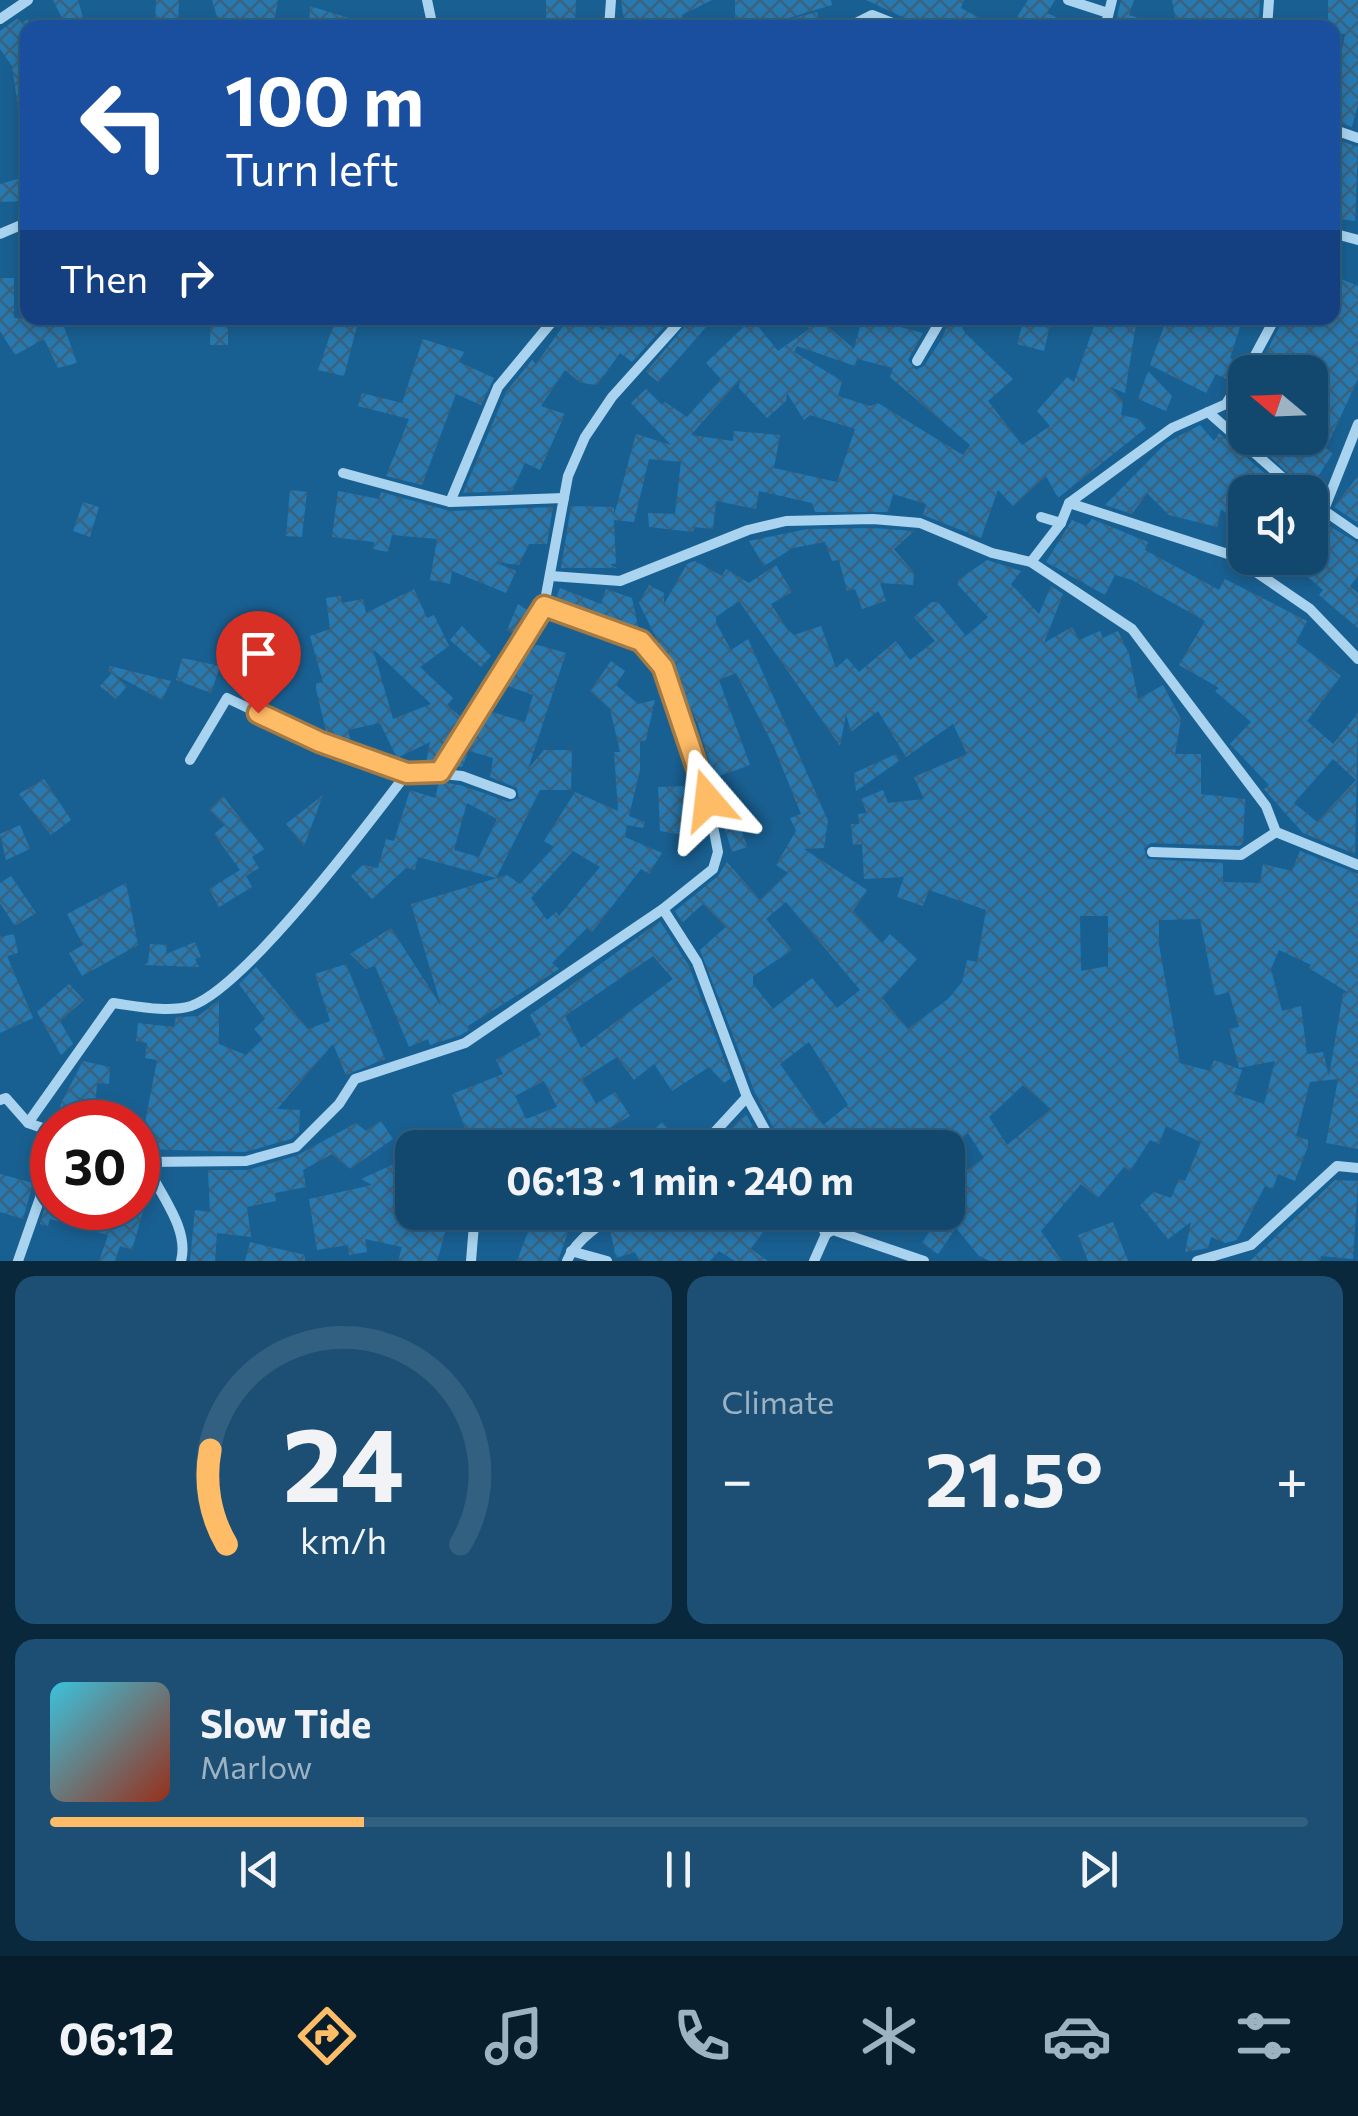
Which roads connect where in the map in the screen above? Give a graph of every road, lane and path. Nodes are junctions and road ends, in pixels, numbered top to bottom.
1 (28, 0) edge
2 (865, 0) edge
3 (1068, 0) edge
4 (1112, 0) edge
5 (8, 4) edge
6 (1108, 13) junction
7 (872, 15) junction
8 (0, 19) edge
9 (862, 20) edge
10 (885, 20) edge
11 (1106, 20) edge
12 (550, 325) edge
13 (677, 325) edge
14 (938, 325) edge
15 (1271, 325) edge
16 (1256, 355) edge
17 (916, 360) dead end
18 (1228, 401) edge
19 (1208, 412) junction
20 (1358, 424) edge
21 (343, 473) dead end
22 (1280, 475) edge
23 (564, 498) junction
24 (450, 502) junction
25 (1328, 502) edge
26 (1068, 503) junction
27 (1328, 515) edge
28 (1041, 518) dead end
29 (1061, 523) junction
30 (1358, 534) edge
31 (1032, 562) junction
32 (550, 576) junction
33 (544, 606) junction
34 (1358, 658) edge
35 (190, 760) dead end
36 (440, 772) junction
37 (407, 773) junction
38 (511, 794) dead end
39 (1276, 832) junction
40 (1152, 852) dead end
41 (1358, 865) edge
42 (663, 909) junction
43 (748, 1097) junction
44 (0, 1100) edge
45 (28, 1123) joint
46 (717, 1130) edge
47 (765, 1130) edge
48 (160, 1161) edge
49 (1358, 1168) edge
50 (160, 1194) edge
51 (30, 1227) edge
52 (474, 1230) edge
53 (596, 1230) edge
54 (824, 1230) edge
55 (826, 1234) junction
56 (569, 1256) edge
57 (18, 1261) edge
58 (182, 1261) edge
59 (471, 1261) edge
60 (607, 1261) edge
61 (814, 1261) edge
62 (924, 1261) edge
63 (1196, 1261) edge

1 - 5 street
2 - 7 street
3 - 6 street
4 - 6 street
5 - 8 street
6 - 11 street
7 - 9 street
7 - 10 street
12 - 24 street
13 - 23 street
14 - 17 street
15 - 16 street
18 - 19 street
19 - 22 street
19 - 26 street
20 - 25 street
21 - 24 street
23 - 24 street
23 - 32 street
26 - 29 street
26 - 34 street
27 - 30 street
28 - 29 street
29 - 31 street
31 - 32 street
31 - 39 street
32 - 33 street
33 - 36 street
33 - 42 street
35 - 37 street
36 - 37 street
36 - 38 street
37 - 45 street
39 - 40 street
39 - 41 street
42 - 43 street
42 - 48 street
43 - 46 street
43 - 47 street
44 - 45 street
49 - 63 street
50 - 58 street
51 - 57 street
52 - 59 street
53 - 56 street
54 - 55 street
55 - 61 street
55 - 62 street
56 - 60 street

